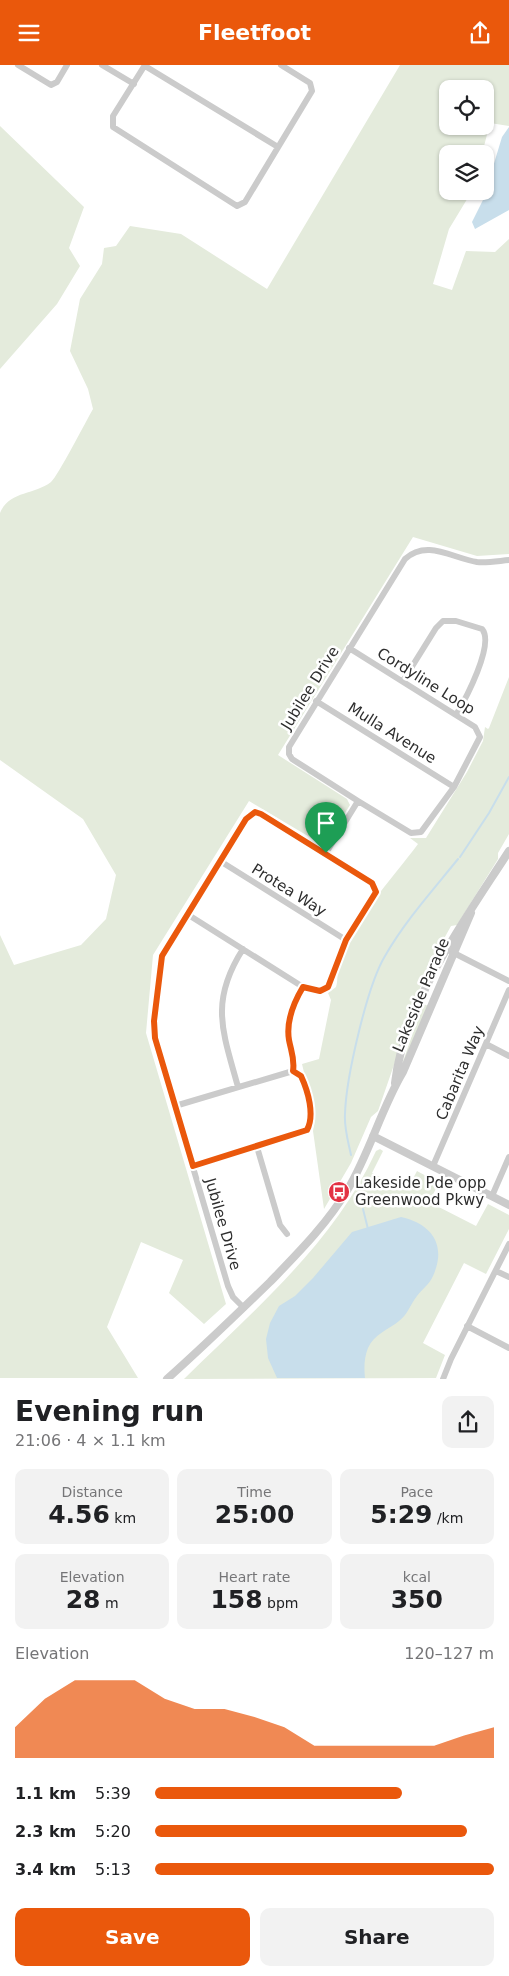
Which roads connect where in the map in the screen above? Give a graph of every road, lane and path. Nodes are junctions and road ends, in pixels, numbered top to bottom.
1 (18, 65) edge
2 (68, 65) edge
3 (102, 65) edge
4 (145, 65) edge
5 (281, 65) edge
6 (134, 84) junction
7 (278, 147) junction
8 (509, 560) edge
9 (350, 649) junction
10 (403, 681) junction
11 (316, 701) junction
12 (456, 715) junction
13 (454, 787) junction
14 (358, 801) junction
15 (509, 851) edge
16 (326, 853) junction
17 (220, 861) junction
18 (471, 913) junction
19 (187, 914) junction
20 (346, 940) junction
21 (243, 949) junction
22 (446, 950) junction
23 (454, 953) junction
24 (509, 981) edge
25 (303, 987) junction
26 (509, 990) edge
27 (486, 1044) junction
28 (509, 1055) edge
29 (293, 1071) junction
30 (395, 1086) junction
31 (238, 1087) junction
32 (175, 1106) junction
33 (373, 1136) junction
34 (257, 1147) junction
35 (509, 1157) edge
36 (193, 1166) junction
37 (433, 1166) junction
38 (492, 1196) junction
39 (509, 1205) edge
40 (287, 1234) dead end
41 (509, 1244) edge
42 (496, 1271) junction
43 (509, 1277) edge
44 (244, 1308) junction
45 (467, 1327) junction
46 (509, 1348) edge
47 (167, 1379) edge
48 (443, 1379) edge

1 - 2 street
3 - 6 street
4 - 6 street
4 - 7 street
5 - 7 street
6 - 7 street
8 - 9 street, Jubilee Drive
9 - 10 street, Cordyline Loop
9 - 11 street, Jubilee Drive
10 - 12 street, Cordyline Loop
10 - 12 street
11 - 13 street, Mulla Avenue
11 - 14 street, Jubilee Drive
12 - 13 street, Cordyline Loop
13 - 14 street, Cordyline Loop
14 - 16 street
15 - 18 street, Lakeside Parade
16 - 17 street, Jubilee Drive
16 - 20 street
17 - 19 street, Jubilee Drive
17 - 20 street, Protea Way
18 - 22 street, Lakeside Parade
18 - 23 street, Lakeside Parade
19 - 21 street
19 - 32 street, Jubilee Drive
20 - 25 street
21 - 25 street
21 - 31 street
22 - 23 street
22 - 30 street, Lakeside Parade
23 - 24 street
23 - 30 street, Lakeside Parade
25 - 29 street
26 - 27 street, Cabarita Way
27 - 28 street
27 - 37 street, Cabarita Way
29 - 31 street
29 - 34 street
30 - 33 street, Lakeside Parade
31 - 32 street
32 - 36 street, Jubilee Drive
33 - 37 street
33 - 44 street, Lakeside Parade
34 - 36 street
34 - 40 street
35 - 38 street
36 - 44 street, Jubilee Drive
37 - 38 street
38 - 39 street
41 - 42 street
42 - 43 street
42 - 45 street
44 - 47 street, Lakeside Parade
45 - 46 street
45 - 48 street

